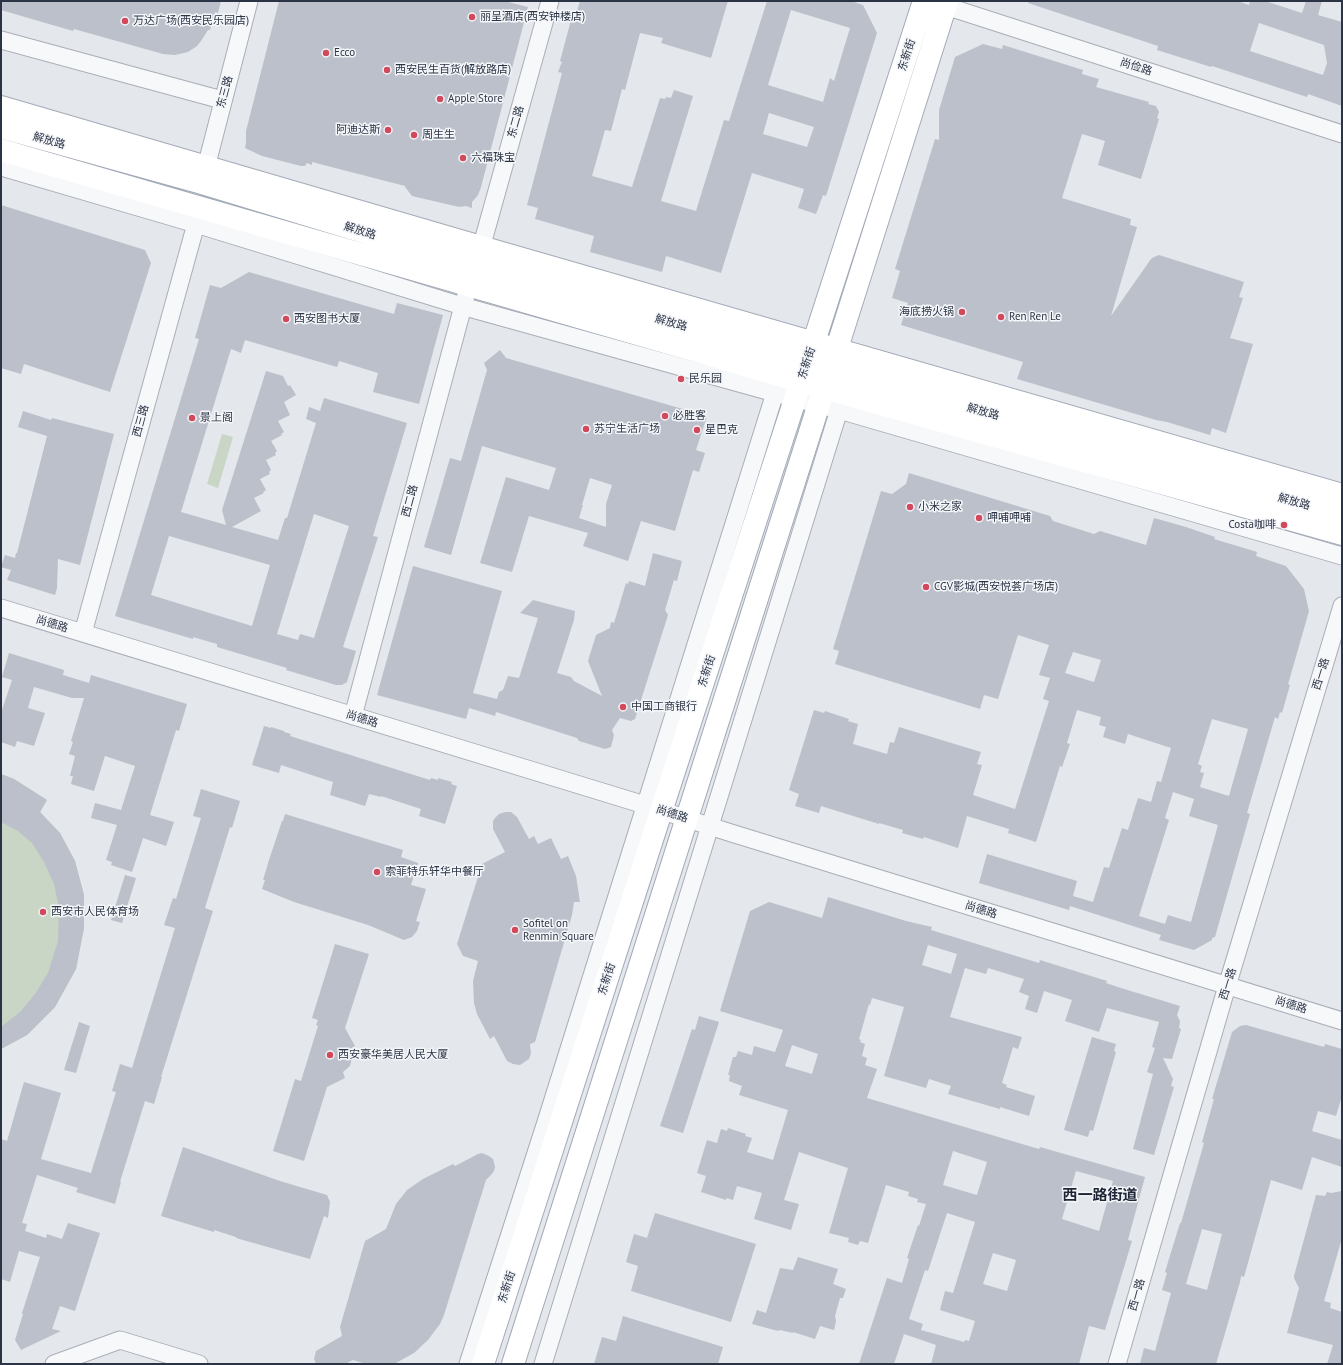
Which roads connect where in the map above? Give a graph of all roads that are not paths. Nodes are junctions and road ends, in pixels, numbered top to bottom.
1 (249, 1) edge
2 (550, 1) edge
3 (924, 1) edge
4 (941, 3) edge
5 (1, 40) edge
6 (222, 100) junction
7 (1, 107) edge
8 (1, 127) edge
9 (1342, 134) edge
10 (1, 150) edge
11 (1, 167) edge
12 (204, 175) junction
13 (198, 216) junction
14 (472, 276) junction
15 (805, 371) junction
16 (830, 384) junction
17 (775, 393) junction
18 (1342, 495) edge
19 (1342, 516) edge
20 (1342, 534) edge
21 (1342, 556) edge
22 (1342, 606) edge
23 (1, 608) edge
24 (82, 633) junction
25 (353, 716) junction
26 (653, 808) junction
27 (687, 819) junction
28 (710, 826) junction
29 (1227, 986) junction
30 (1342, 1021) edge
31 (54, 1364) edge
32 (199, 1364) edge
33 (468, 1364) edge
34 (483, 1364) edge
35 (513, 1364) edge
36 (543, 1364) edge
37 (1117, 1364) edge

1 - 6 street, 东三路
2 - 14 street, 东二路
3 - 15 main road, 东新街
4 - 9 street, 尚俭路
4 - 16 main road, 东新街
5 - 6 street
6 - 12 street, 东三路
7 - 12 main road
8 - 12 main road, 解放路
10 - 13 main road, 解放路
11 - 13 street
12 - 14 main road, 解放路
13 - 14 main road, 解放路
13 - 24 street, 西三路
14 - 15 main road, 解放路
14 - 15 main road
14 - 17 street
14 - 25 street, 西二路
15 - 16 main road, 解放路
15 - 16 main road
15 - 17 street
15 - 26 main road, 东新街
16 - 18 main road
16 - 19 main road, 解放路
16 - 20 main road, 解放路
16 - 21 street
16 - 27 main road, 东新街
16 - 28 street
17 - 26 street
22 - 29 street, 西一路
23 - 24 street, 尚德路
24 - 25 street, 尚德路
25 - 26 street, 尚德路
26 - 27 street, 尚德路
26 - 33 street
26 - 34 main road, 东新街
27 - 28 street, 尚德路
27 - 35 main road, 东新街
28 - 29 street, 尚德路
28 - 36 street
29 - 30 street, 尚德路
29 - 37 street, 西一路
31 - 32 street

